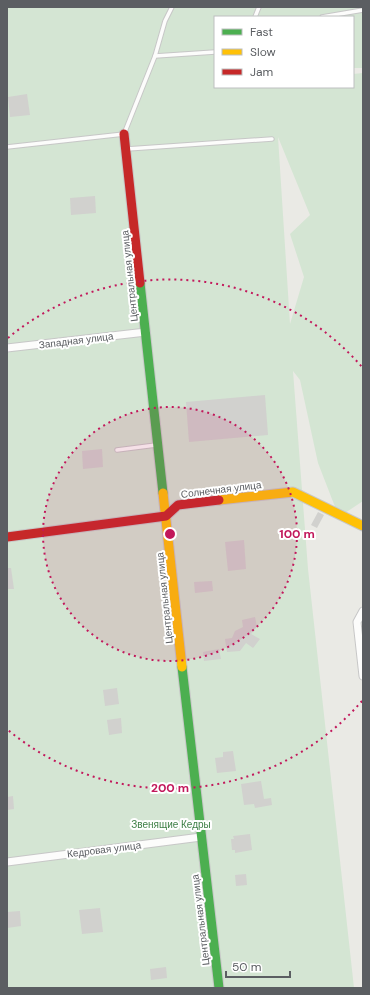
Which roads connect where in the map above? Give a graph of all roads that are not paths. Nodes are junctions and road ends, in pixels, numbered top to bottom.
1 (172, 7) edge
2 (363, 10) edge
3 (328, 16) edge
4 (214, 52) edge
5 (155, 56) junction
6 (124, 134) junction
7 (272, 139) dead end
8 (7, 147) edge
9 (126, 150) junction
10 (146, 332) junction
11 (7, 348) edge
12 (157, 445) junction
13 (117, 450) dead end
14 (166, 516) junction
15 (363, 526) edge
16 (7, 537) edge
17 (363, 611) edge
18 (363, 676) edge
19 (201, 837) junction
20 (7, 862) edge
21 (219, 988) edge

1 - 5 lane
2 - 3 lane
4 - 5 lane
5 - 6 lane
6 - 8 lane
6 - 9 street, Центральная улица
7 - 9 lane
9 - 10 street, Центральная улица
10 - 11 street, Западная улица
10 - 12 street, Центральная улица
12 - 13 lane
12 - 14 street, Центральная улица
14 - 15 street, Солнечная улица
14 - 16 street, Солнечная улица
14 - 19 street, Центральная улица
17 - 18 street
19 - 20 street, Кедровая улица
19 - 21 street, Центральная улица

